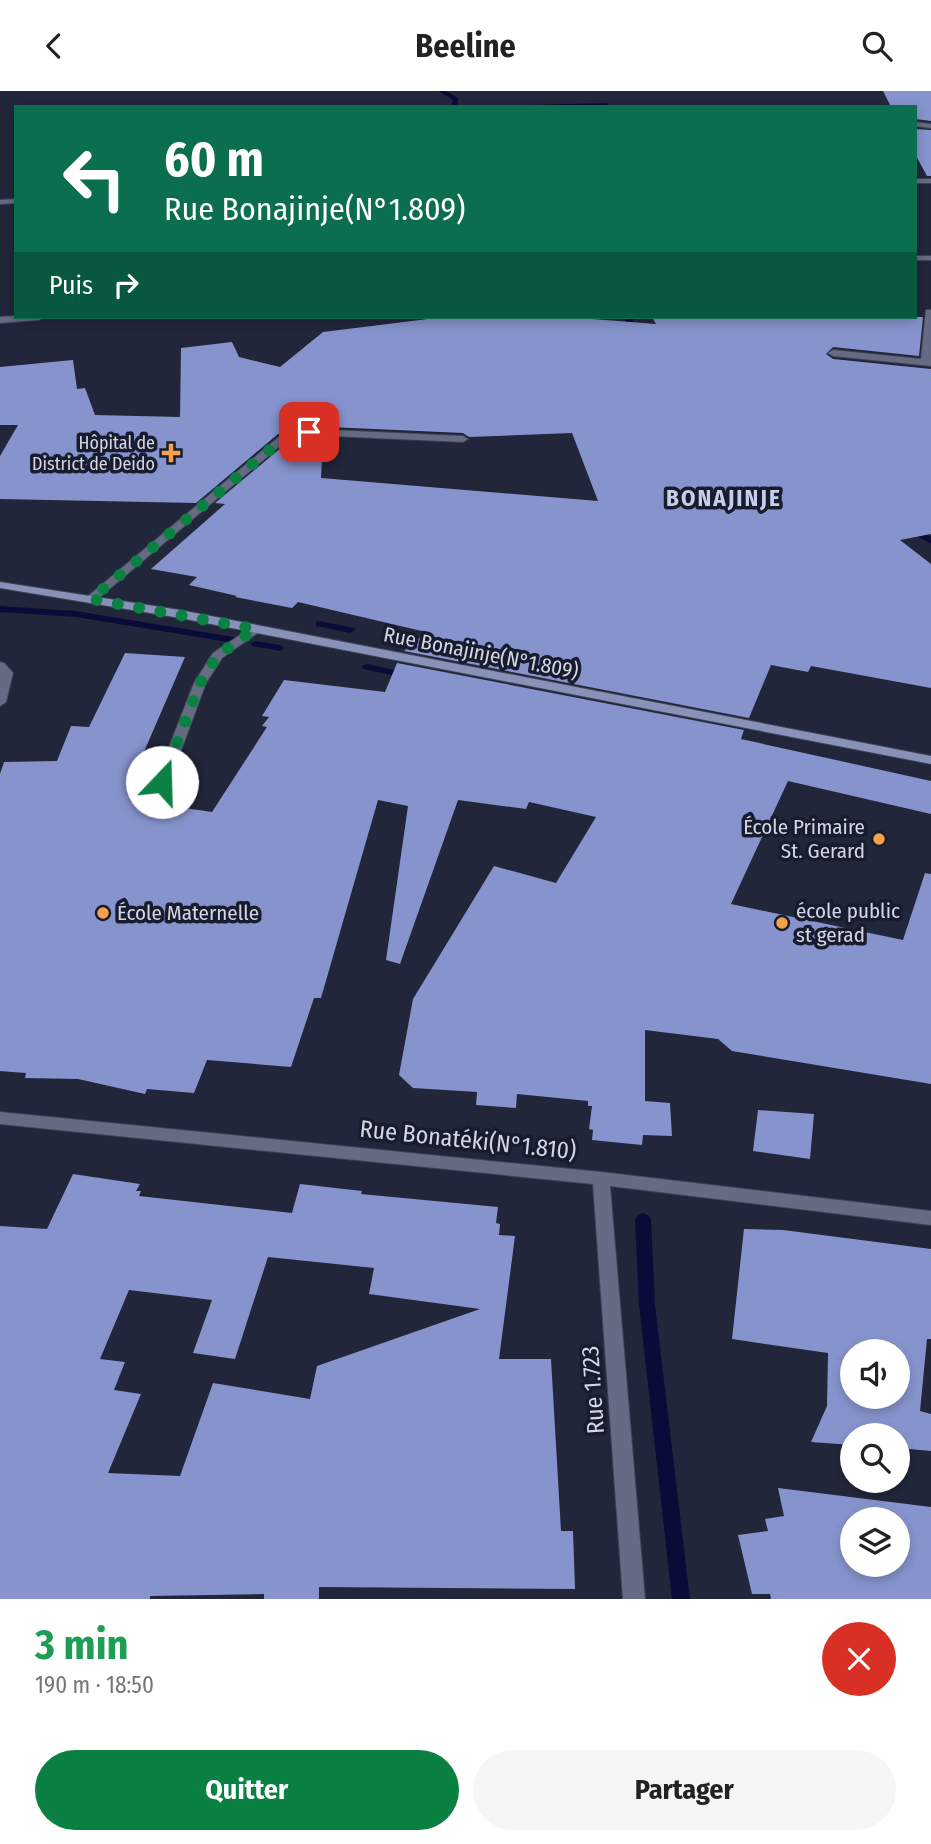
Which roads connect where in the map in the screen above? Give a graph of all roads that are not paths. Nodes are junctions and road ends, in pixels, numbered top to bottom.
1 (929, 312) dead end
2 (833, 353) dead end
3 (928, 363) edge
4 (463, 439) dead end
5 (0, 585) edge
6 (24, 590) junction
7 (0, 591) edge
8 (91, 599) junction
9 (255, 629) junction
10 (0, 666) edge
11 (0, 702) edge
12 (931, 760) edge
13 (162, 782) dead end
14 (0, 1118) edge
15 (601, 1178) junction
16 (931, 1218) edge
17 (634, 1599) edge

1 - 3 street
2 - 3 street
4 - 8 street
5 - 6 main road, Rue Bonajinje(N°1.809)
6 - 7 main road, Rue Bonajinje(N°1.809)
6 - 8 main road, Rue Bonajinje(N°1.809)
8 - 9 main road, Rue Bonajinje(N°1.809)
9 - 12 main road, Rue Bonajinje(N°1.809)
9 - 13 street
10 - 11 street
14 - 15 street, Rue Bonatéki(N°1.810)
15 - 16 street, Rue Bonatéki(N°1.810)
15 - 17 street, Rue 1.723

